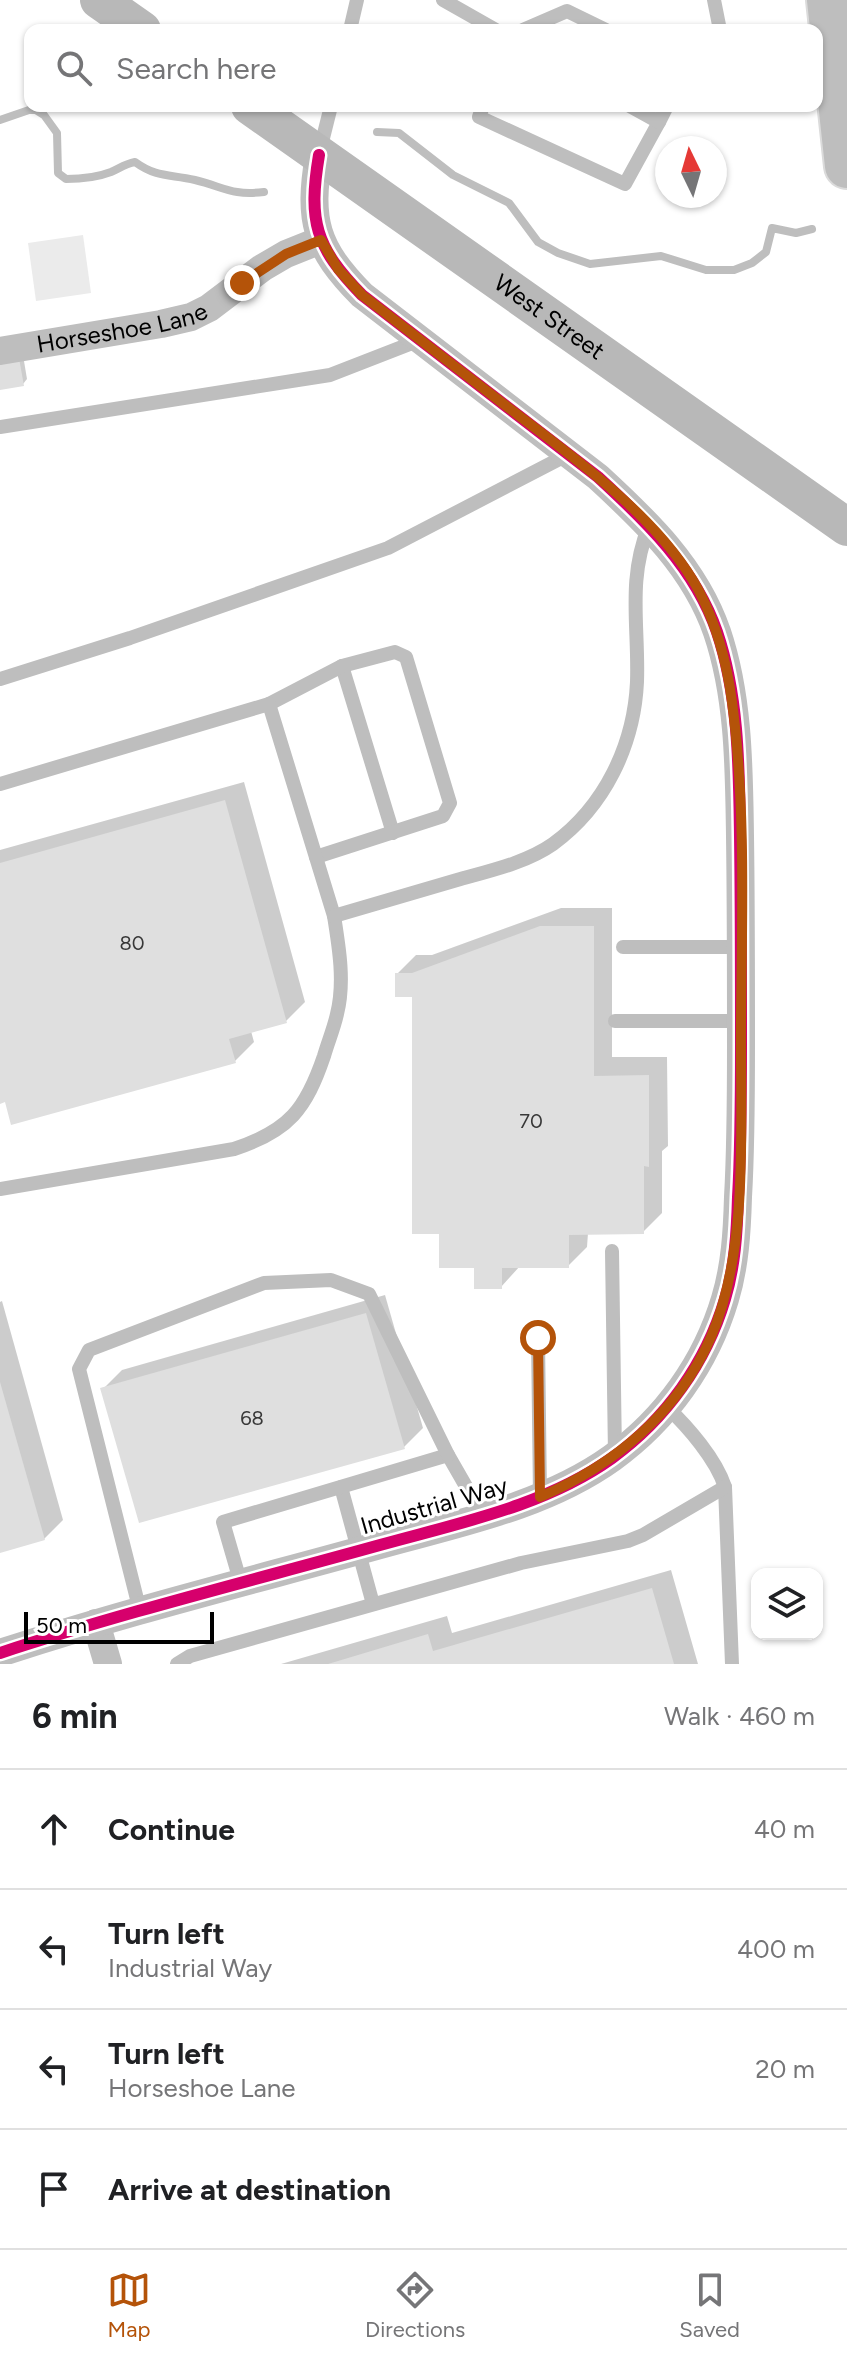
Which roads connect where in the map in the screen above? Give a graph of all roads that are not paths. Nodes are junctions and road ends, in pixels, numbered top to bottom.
1 (99, 0) edge
2 (357, 0) edge
3 (443, 0) edge
4 (699, 0) edge
5 (829, 0) edge
6 (715, 4) edge
7 (133, 24) edge
8 (351, 24) edge
9 (485, 24) edge
10 (537, 24) edge
11 (594, 24) edge
12 (719, 24) edge
13 (258, 112) edge
14 (330, 112) edge
15 (481, 112) edge
16 (641, 112) edge
17 (664, 112) edge
18 (659, 122) junction
19 (319, 155) junction
20 (847, 166) edge
21 (321, 240) junction
22 (421, 340) junction
23 (0, 351) edge
24 (0, 427) edge
25 (569, 454) junction
26 (649, 526) junction
27 (847, 527) edge
28 (342, 666) junction
29 (0, 679) edge
30 (269, 704) junction
31 (0, 784) edge
32 (393, 833) junction
33 (316, 857) junction
34 (334, 916) junction
35 (623, 947) dead end
36 (742, 947) junction
37 (615, 1021) dead end
38 (741, 1021) junction
39 (0, 1189) edge
40 (612, 1251) dead end
41 (538, 1338) dead end
42 (667, 1407) junction
43 (448, 1455) junction
44 (615, 1456) junction
45 (341, 1487) junction
46 (725, 1487) junction
47 (540, 1497) junction
48 (483, 1516) junction
49 (358, 1551) junction
50 (241, 1584) junction
51 (373, 1604) junction
52 (140, 1611) junction
53 (96, 1623) junction
54 (0, 1653) edge
55 (108, 1664) edge
56 (177, 1664) edge
57 (732, 1664) edge

1 - 7 main road
2 - 8 lane
3 - 9 lane
4 - 6 lane
5 - 20 highway
6 - 12 lane
10 - 11 lane
13 - 19 main road, West Street
14 - 19 lane
15 - 18 lane
16 - 18 lane
17 - 18 lane
19 - 21 street, Industrial Way
19 - 27 main road, West Street
21 - 22 street, Industrial Way
21 - 23 street, Horseshoe Lane
22 - 24 lane
22 - 25 street, Industrial Way
25 - 26 street, Industrial Way
25 - 29 lane
26 - 34 lane
26 - 36 street, Industrial Way
28 - 30 lane
28 - 32 lane
28 - 32 lane
30 - 31 lane
30 - 33 lane
32 - 33 lane
33 - 34 lane
34 - 39 lane
35 - 36 lane
36 - 38 street, Industrial Way
37 - 38 lane
38 - 42 street, Industrial Way
40 - 44 lane
41 - 47 lane
42 - 44 street, Industrial Way
42 - 46 lane
43 - 45 lane
43 - 48 lane
43 - 52 lane
44 - 47 street, Industrial Way
45 - 49 lane
45 - 50 lane
46 - 51 lane
46 - 57 lane
47 - 48 street, Industrial Way
48 - 49 street, Industrial Way
49 - 50 street, Industrial Way
49 - 51 lane
50 - 52 street, Industrial Way
51 - 56 lane
52 - 53 street, Industrial Way
53 - 54 street, Industrial Way
53 - 55 street

